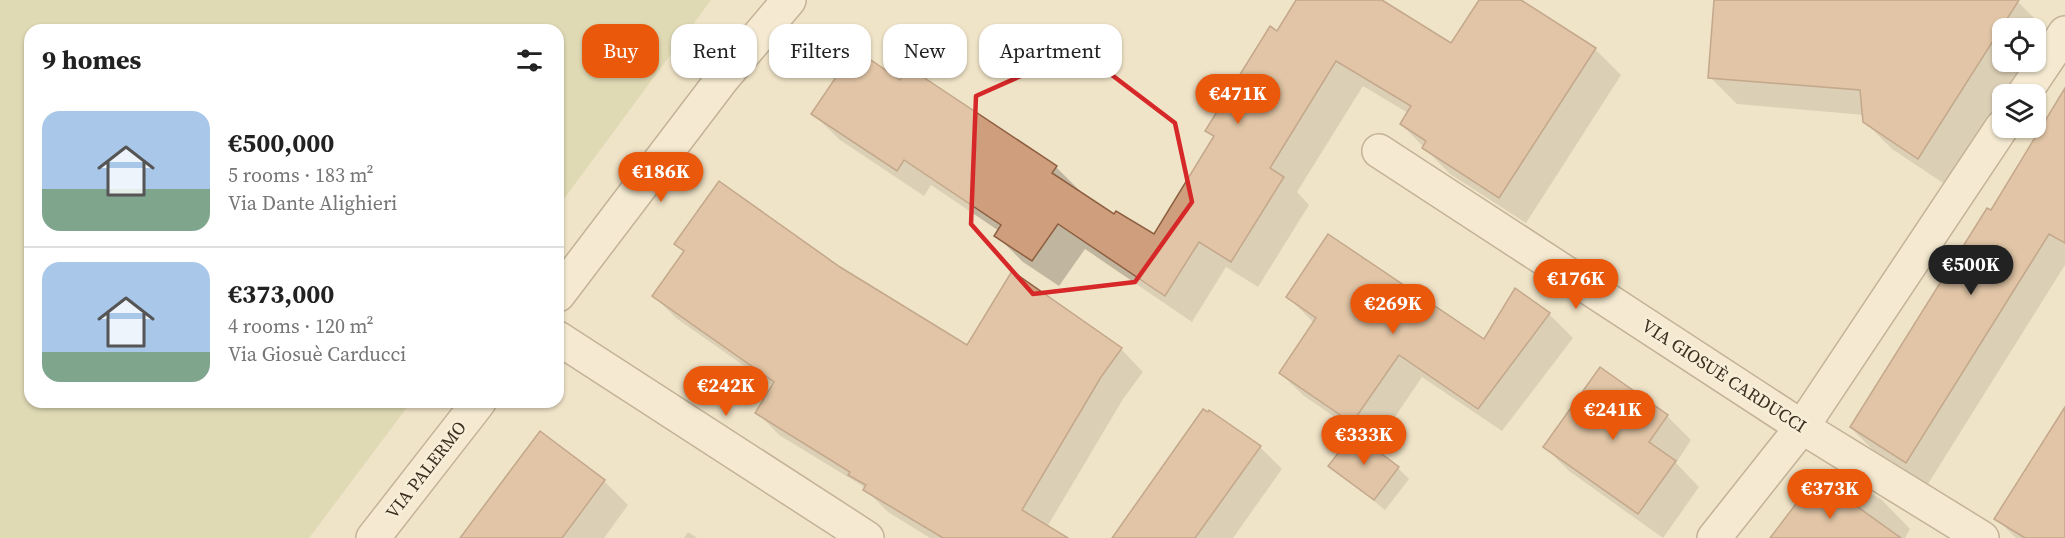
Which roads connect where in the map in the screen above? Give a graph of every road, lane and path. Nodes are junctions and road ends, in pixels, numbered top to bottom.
1 (758, 0) edge
2 (789, 0) edge
3 (747, 24) edge
4 (2065, 33) edge
5 (757, 38) edge
6 (723, 78) edge
7 (2031, 84) edge
8 (1995, 138) edge
9 (1379, 151) dead end
10 (564, 287) edge
11 (564, 342) edge
12 (474, 408) edge
13 (1802, 427) junction
14 (374, 538) edge
15 (867, 538) edge
16 (1714, 538) edge
17 (1982, 538) edge

1 - 3 street
2 - 5 street
4 - 7 street
6 - 10 street
8 - 13 street
9 - 13 street, VIA GIOSUÈ CARDUCCI
11 - 15 street
12 - 14 street, VIA PALERMO
13 - 16 street
13 - 17 street, VIA GIOSUÈ CARDUCCI

